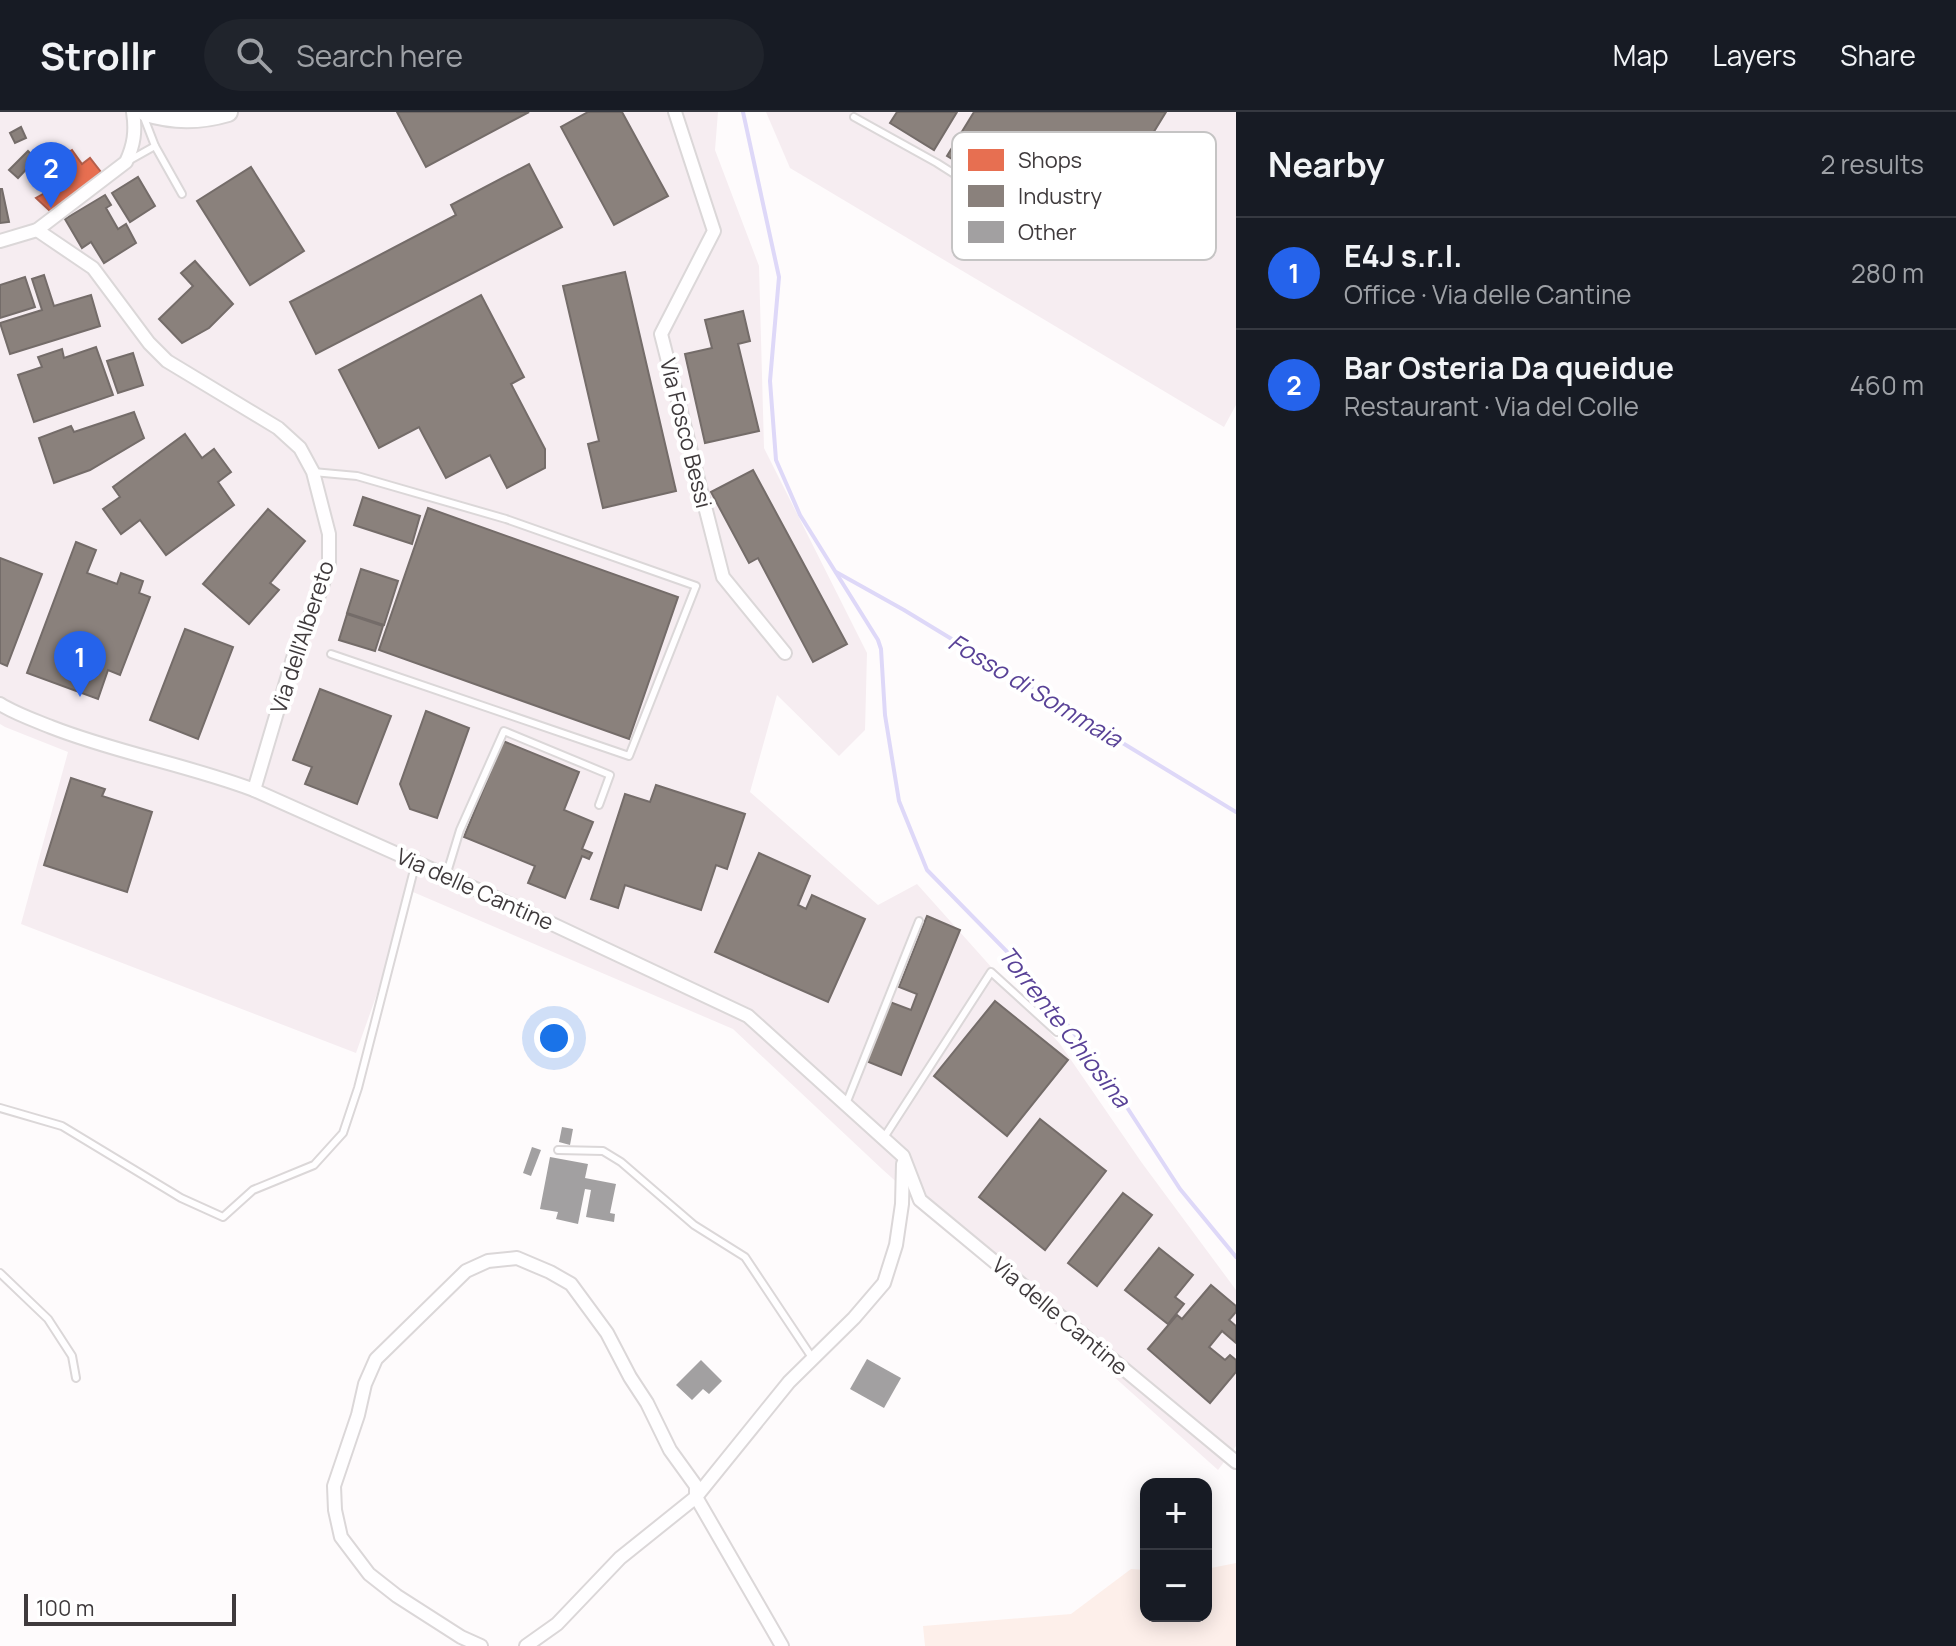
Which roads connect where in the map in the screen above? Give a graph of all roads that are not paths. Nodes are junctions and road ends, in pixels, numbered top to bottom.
1 (133, 112) edge
2 (144, 112) edge
3 (228, 112) edge
4 (675, 112) edge
5 (854, 117) dead end
6 (155, 146) junction
7 (126, 162) junction
8 (952, 173) edge
9 (182, 194) dead end
10 (37, 230) junction
11 (0, 241) edge
12 (313, 472) junction
13 (785, 653) dead end
14 (331, 654) dead end
15 (0, 704) edge
16 (254, 790) junction
17 (599, 805) dead end
18 (416, 862) junction
19 (446, 876) junction
20 (919, 921) dead end
21 (1057, 1032) dead end
22 (846, 1104) junction
23 (0, 1108) edge
24 (883, 1139) junction
25 (558, 1150) dead end
26 (903, 1156) junction
27 (0, 1273) edge
28 (813, 1359) junction
29 (76, 1378) dead end
30 (1236, 1462) edge
31 (696, 1497) junction
32 (481, 1646) edge
33 (526, 1646) edge
34 (782, 1646) edge

1 - 7 street
2 - 3 main road
2 - 6 lane
4 - 13 street, Via Fosco Bessi
5 - 8 lane
6 - 7 lane
6 - 9 lane
7 - 10 street
10 - 11 street
10 - 12 street, Via dell'Albereto
12 - 14 lane
12 - 16 street, Via dell'Albereto
15 - 16 street, Via delle Cantine
16 - 18 street, Via delle Cantine
17 - 19 lane
18 - 19 street, Via delle Cantine
18 - 23 lane
19 - 22 street, Via delle Cantine
20 - 22 lane
21 - 24 lane
22 - 24 street, Via delle Cantine
24 - 26 street, Via delle Cantine
25 - 28 lane
26 - 28 street
26 - 30 street, Via delle Cantine
27 - 29 lane
28 - 31 street
31 - 32 street
31 - 33 street
31 - 34 street

